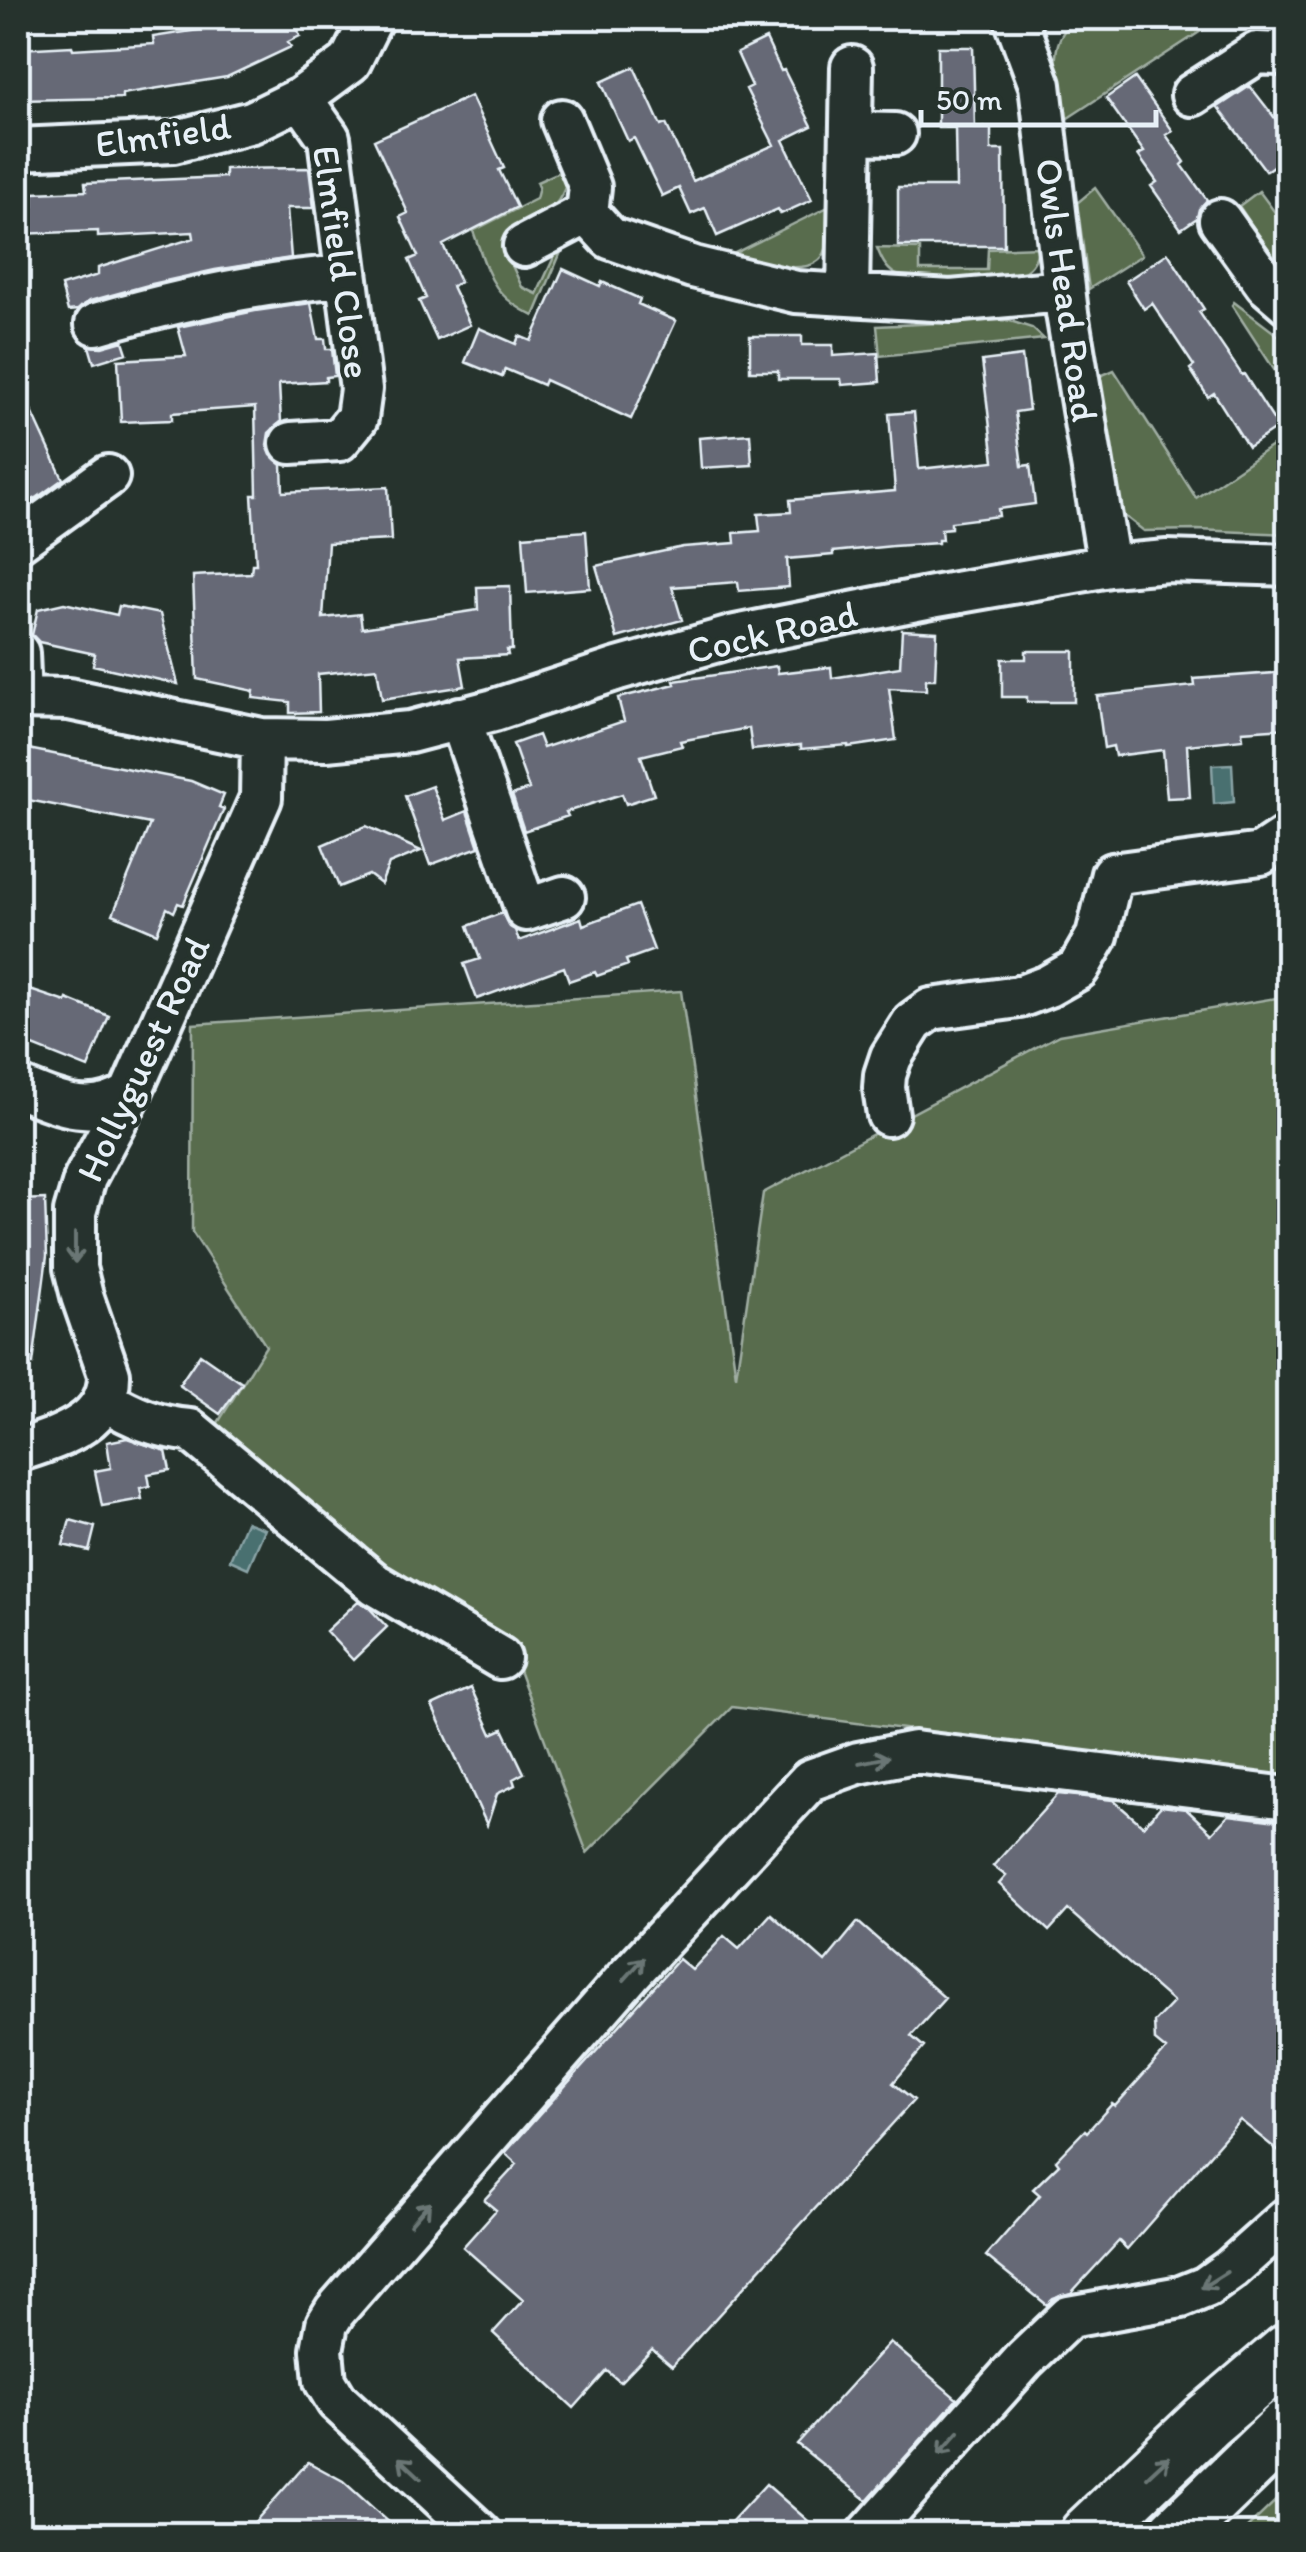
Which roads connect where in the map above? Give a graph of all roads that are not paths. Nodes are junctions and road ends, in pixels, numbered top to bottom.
1 (372, 18) edge
2 (1015, 18) edge
3 (1288, 45) edge
4 (852, 67) dead end
5 (1192, 96) dead end
6 (301, 98) junction
7 (562, 120) dead end
8 (851, 133) junction
9 (895, 134) dead end
10 (18, 149) edge
11 (586, 212) junction
12 (1220, 220) dead end
13 (524, 246) dead end
14 (346, 276) junction
15 (1064, 291) junction
16 (848, 294) junction
17 (1288, 303) edge
18 (96, 324) dead end
19 (292, 443) dead end
20 (108, 476) dead end
21 (18, 541) edge
22 (1288, 565) edge
23 (1108, 566) junction
24 (18, 653) edge
25 (19, 698) edge
26 (460, 718) junction
27 (262, 739) junction
28 (1288, 836) edge
29 (564, 897) dead end
30 (18, 1087) edge
31 (130, 1094) junction
32 (888, 1115) dead end
33 (104, 1400) junction
34 (18, 1451) edge
35 (500, 1658) dead end
36 (1288, 1798) edge
37 (1288, 2218) edge
38 (1288, 2352) edge
39 (1288, 2426) edge
40 (482, 2534) edge
41 (868, 2534) edge
42 (1088, 2534) edge
43 (1176, 2534) edge

1 - 6 street, Elmfield
2 - 15 street, Owls Head Road
3 - 5 street
4 - 8 street
6 - 10 street, Elmfield
6 - 14 street, Elmfield Close
7 - 11 street
8 - 9 street
8 - 16 street
11 - 13 street
11 - 16 street
12 - 17 street
14 - 18 street
14 - 19 street, Elmfield Close
15 - 16 street
15 - 23 street, Owls Head Road
20 - 21 street
22 - 23 street, Cock Road
23 - 26 street, Cock Road
24 - 25 street
25 - 27 street, Cock Road
26 - 27 street, Cock Road
26 - 29 street
27 - 31 street, Hollyguest Road
28 - 32 street
30 - 31 street
31 -> 33 street, Hollyguest Road
33 - 34 street
33 - 35 street
40 -> 36 street
37 -> 41 street
42 -> 38 highway
39 - 43 highway

